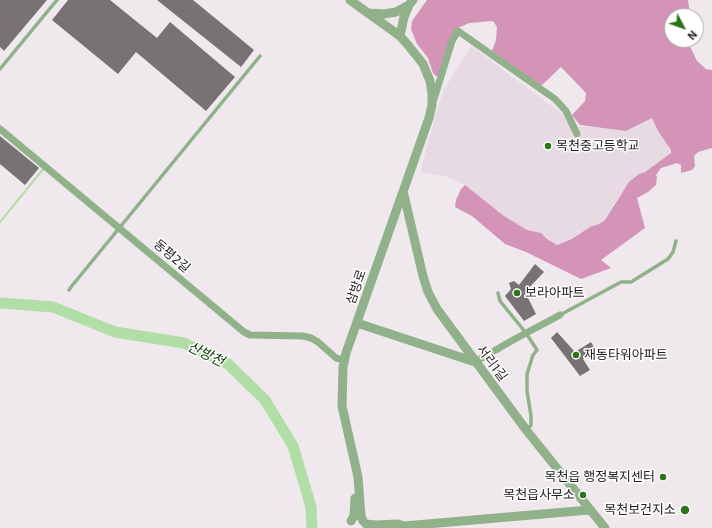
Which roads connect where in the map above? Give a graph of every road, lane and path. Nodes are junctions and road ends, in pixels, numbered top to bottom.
1 (57, 0) edge
2 (350, 0) edge
3 (411, 2) edge
4 (368, 13) junction
5 (400, 36) junction
6 (260, 56) dead end
7 (0, 69) edge
8 (432, 105) junction
9 (0, 129) edge
10 (577, 134) dead end
11 (403, 191) junction
12 (119, 228) junction
13 (676, 241) dead end
14 (69, 290) dead end
15 (498, 293) dead end
16 (560, 315) joint
17 (357, 322) junction
18 (526, 333) junction
19 (345, 360) junction
20 (475, 362) junction
21 (527, 431) junction
22 (358, 482) junction
23 (589, 510) junction
24 (365, 524) edge
25 (349, 525) edge
26 (402, 527) edge
27 (605, 528) edge

1 - 7 lane
2 - 4 street, 삼방로
3 - 4 street
3 - 5 street
4 - 5 street, 삼방로
5 - 8 street, 삼방로
6 - 12 lane
8 - 10 street, 삼방로
8 - 11 street, 삼방로
9 - 12 street, 동평2길
11 - 17 street, 삼방로
11 - 20 street, 서리1길
12 - 14 lane
12 - 19 street, 동평2길
13 - 16 lane
15 - 18 lane
16 - 18 street
17 - 19 street, 삼방로
17 - 20 street
18 - 20 street
18 - 21 lane
19 - 22 street, 삼방로
20 - 21 street, 서리1길
21 - 23 street, 서리1길
22 - 24 street, 삼방로
22 - 25 street, 삼방로
23 - 26 street
23 - 27 street, 서리1길
24 - 25 street
24 - 26 street

